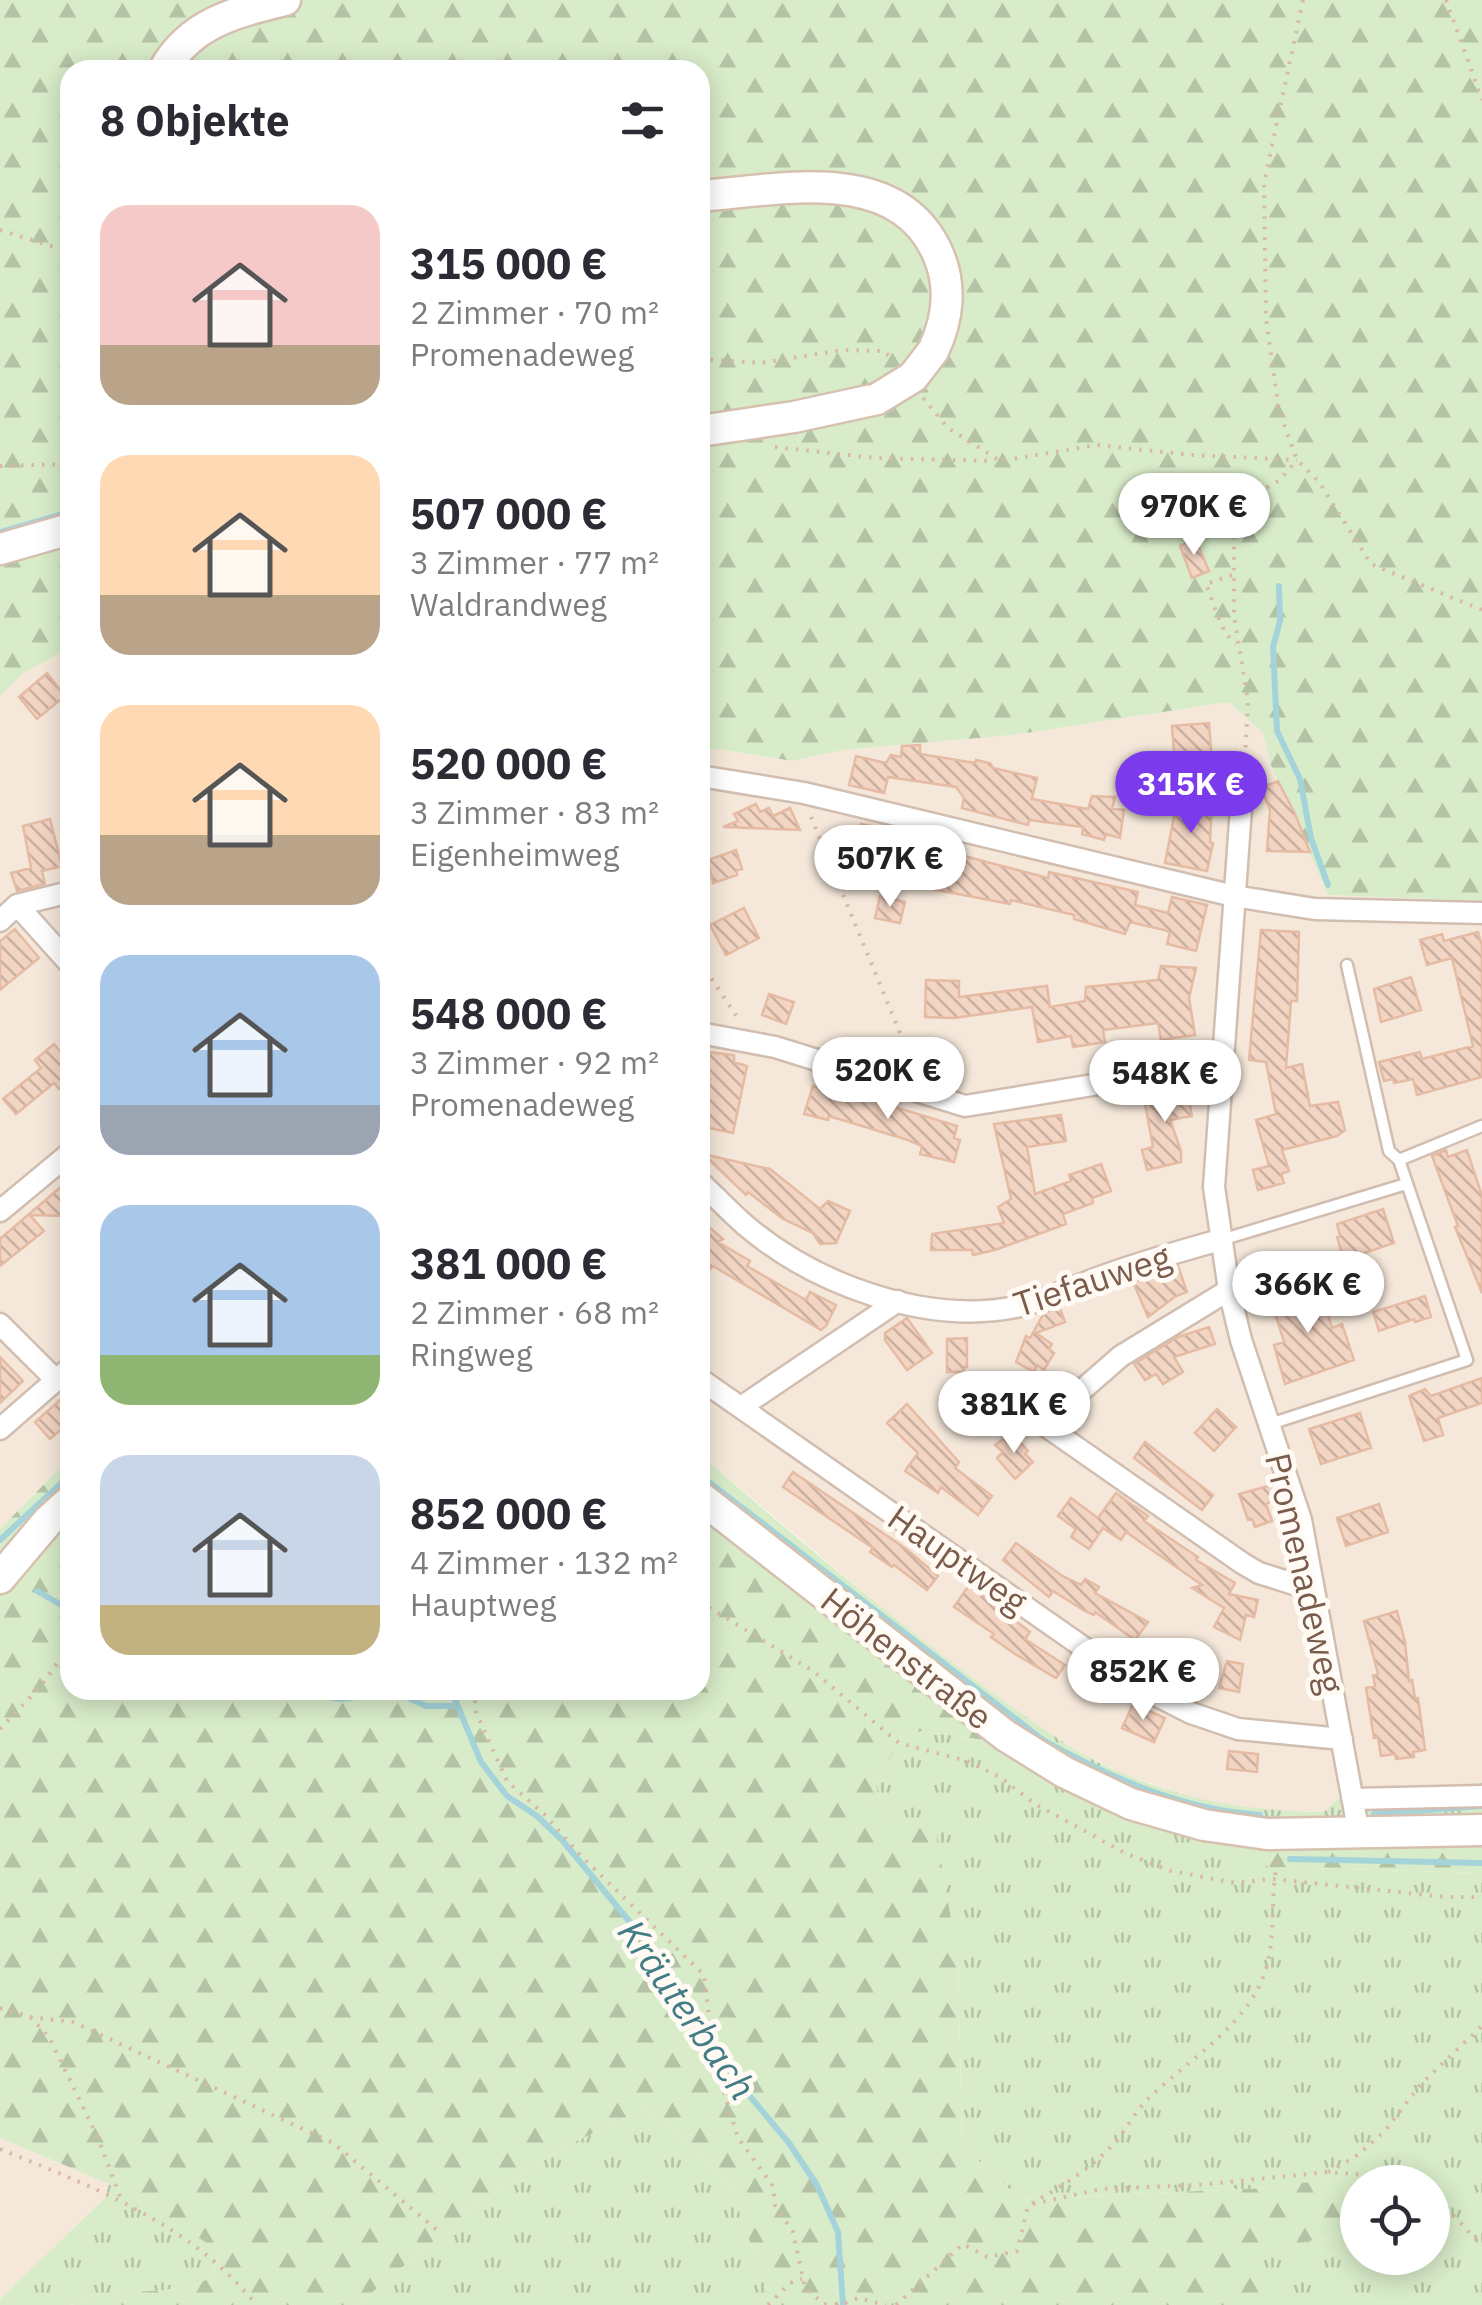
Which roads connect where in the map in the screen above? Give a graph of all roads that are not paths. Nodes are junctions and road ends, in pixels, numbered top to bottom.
1 (285, 0) edge
2 (171, 60) edge
3 (710, 195) edge
4 (710, 430) edge
5 (60, 531) edge
6 (0, 549) edge
7 (710, 778) edge
8 (1243, 780) road end
9 (60, 894) edge
10 (1234, 896) junction
11 (17, 904) junction
12 (1482, 913) edge
13 (0, 922) edge
14 (60, 953) edge
15 (1347, 965) dead end
16 (710, 1035) edge
17 (1221, 1064) junction
18 (1482, 1126) edge
19 (1399, 1160) junction
20 (60, 1161) edge
21 (1406, 1184) junction
22 (710, 1192) edge
23 (0, 1212) edge
24 (1220, 1240) junction
25 (1229, 1290) junction
26 (898, 1301) junction
27 (0, 1324) edge
28 (60, 1372) edge
29 (60, 1377) edge
30 (710, 1386) edge
31 (741, 1408) junction
32 (1270, 1424) junction
33 (0, 1429) edge
34 (710, 1505) edge
35 (60, 1510) edge
36 (0, 1578) edge
37 (1314, 1590) junction
38 (1342, 1739) junction
39 (1482, 1796) edge
40 (1354, 1799) junction
41 (1482, 1830) edge
42 (1358, 1834) junction

1 - 2 street
3 - 4 street, bridge
5 - 6 street
7 - 10 street
8 - 10 street, Promenadeweg
9 - 11 street
10 - 12 street
10 - 17 street, Promenadeweg
11 - 13 street
11 - 14 street
15 - 19 lane
16 - 17 street
17 - 24 street, Promenadeweg
18 - 19 lane
19 - 21 lane
20 - 23 street
21 - 24 lane
21 - 32 lane
22 - 26 street, Tiefauweg
24 - 25 street, Promenadeweg
24 - 26 street, Tiefauweg
25 - 32 street, Promenadeweg
25 - 37 street
26 - 31 street
27 - 28 street
29 - 33 street
30 - 31 street, Hauptweg
31 - 38 street, Hauptweg
32 - 37 street, Promenadeweg
34 - 42 street, Höhenstraße
35 - 36 street
37 - 38 street, Promenadeweg
38 - 40 street, Promenadeweg
39 - 40 street
40 - 42 street, Promenadeweg
41 - 42 street, Höhenstraße

